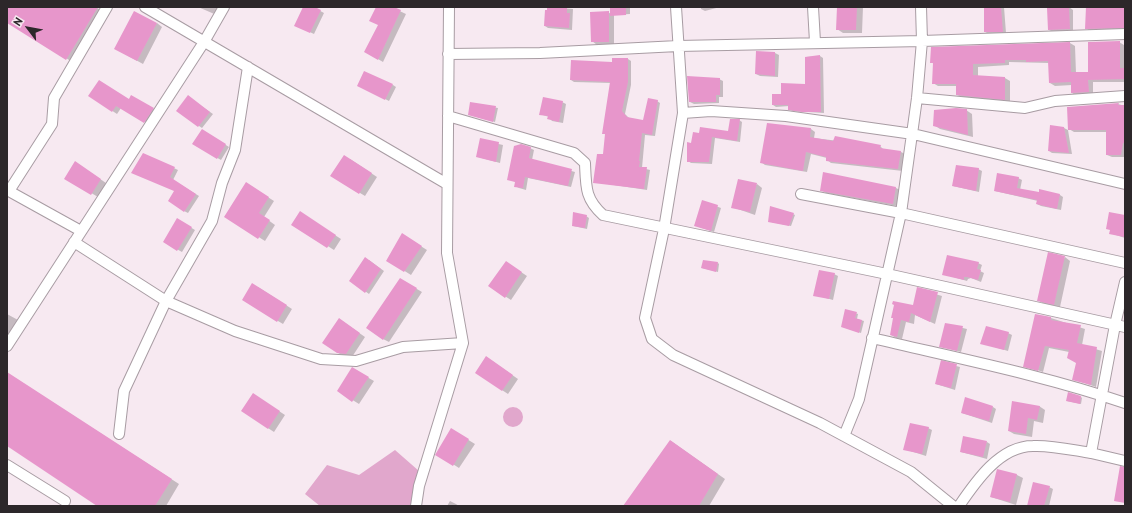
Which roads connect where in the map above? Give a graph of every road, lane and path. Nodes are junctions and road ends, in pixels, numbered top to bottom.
1 (107, 7) edge
2 (145, 7) edge
3 (224, 7) edge
4 (449, 7) edge
5 (676, 7) edge
6 (813, 7) edge
7 (921, 7) edge
8 (1125, 34) edge
9 (922, 41) junction
10 (204, 42) junction
11 (815, 42) junction
12 (678, 46) junction
13 (448, 54) junction
14 (248, 67) junction
15 (1125, 96) edge
16 (917, 98) junction
17 (683, 113) junction
18 (448, 116) junction
19 (912, 134) junction
20 (447, 184) junction
21 (1125, 184) edge
22 (8, 190) edge
23 (802, 194) dead end
24 (901, 213) junction
25 (664, 229) junction
26 (81, 231) junction
27 (74, 242) junction
28 (1125, 263) edge
29 (887, 274) junction
30 (1125, 282) edge
31 (166, 301) junction
32 (1115, 325) junction
33 (1125, 327) edge
34 (872, 338) junction
35 (462, 343) junction
36 (7, 346) edge
37 (1102, 395) junction
38 (1125, 402) edge
39 (119, 434) dead end
40 (844, 436) junction
41 (1091, 453) junction
42 (1125, 461) edge
43 (7, 465) edge
44 (65, 501) dead end
45 (416, 506) edge
46 (953, 506) edge
47 (959, 506) edge

1 - 22 street
2 - 10 street
3 - 10 street
4 - 13 street
5 - 12 street
6 - 11 street
7 - 9 street
8 - 9 street
9 - 11 street
9 - 16 street
10 - 14 street
10 - 26 street
11 - 12 street
12 - 13 street
12 - 17 street
13 - 18 street
14 - 20 street
14 - 31 street
15 - 16 street
16 - 19 street
17 - 19 street
17 - 25 street
18 - 20 street
18 - 25 street
19 - 21 street
19 - 24 street
20 - 35 street
22 - 26 street
23 - 24 street
24 - 28 street
24 - 29 street
25 - 29 street
25 - 40 street
26 - 27 street
27 - 31 street
27 - 36 street
29 - 32 street
29 - 34 street
30 - 32 street
31 - 35 street
31 - 39 street
32 - 33 street
32 - 37 street
34 - 37 street
34 - 40 street
35 - 45 street
37 - 38 street
37 - 41 street
40 - 46 street
41 - 42 street
41 - 47 street
43 - 44 street

